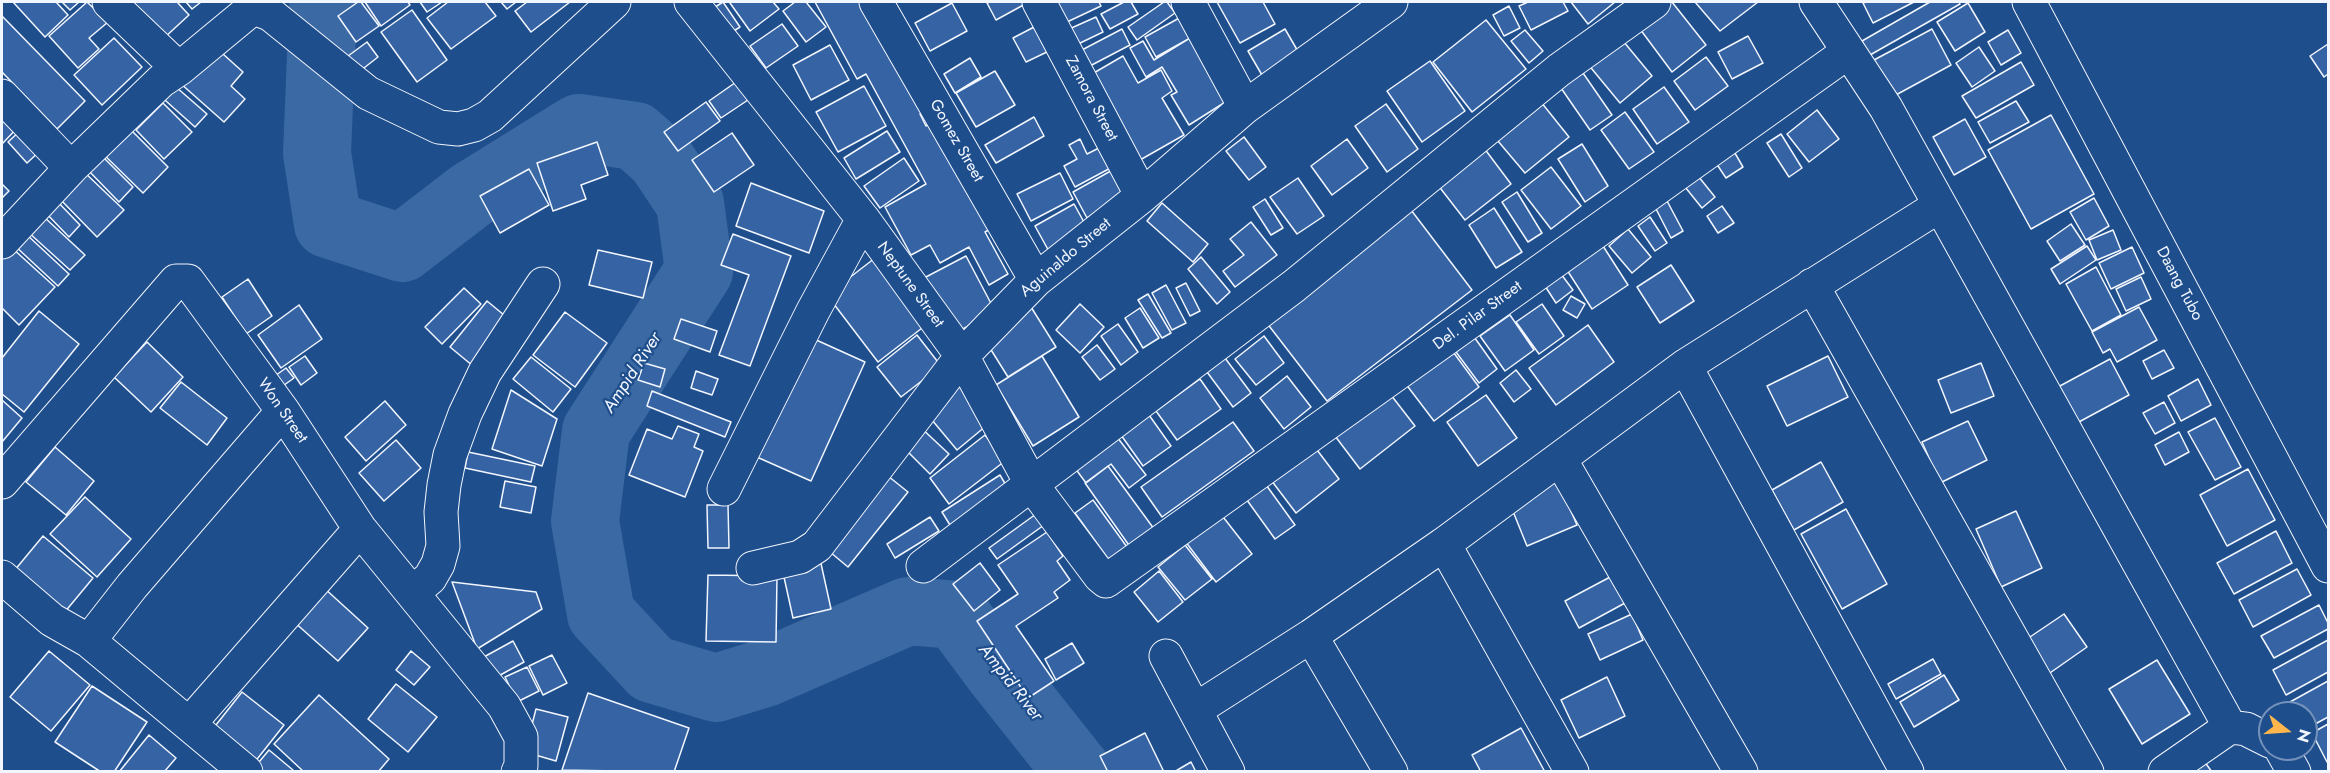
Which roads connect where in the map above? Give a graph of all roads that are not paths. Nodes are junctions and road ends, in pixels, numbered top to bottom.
1 (109, 2) edge
2 (614, 2) edge
3 (691, 2) edge
4 (876, 2) edge
5 (1039, 2) edge
6 (1188, 2) edge
7 (1391, 2) edge
8 (1654, 2) edge
9 (1816, 2) edge
10 (2029, 2) edge
11 (257, 5) edge
12 (1355, 13) edge
13 (1848, 52) junction
14 (179, 69) junction
15 (2, 96) edge
16 (1245, 107) junction
17 (70, 168) junction
18 (1142, 196) junction
19 (1939, 206) junction
20 (863, 219) junction
21 (2, 242) edge
22 (1036, 280) junction
23 (543, 284) dead end
24 (1812, 285) junction
25 (962, 356) junction
26 (1685, 366) junction
27 (283, 411) junction
28 (1560, 459) junction
29 (2, 482) edge
30 (1032, 485) junction
31 (724, 489) dead end
32 (360, 529) junction
33 (1444, 544) junction
34 (923, 566) dead end
35 (2328, 566) edge
36 (753, 568) dead end
37 (2, 577) edge
38 (1108, 581) joint
39 (411, 591) junction
40 (1311, 636) junction
41 (88, 641) junction
42 (1166, 656) dead end
43 (1195, 710) junction
44 (190, 723) junction
45 (2230, 727) junction
46 (2258, 735) edge
47 (246, 771) edge
48 (518, 771) edge
49 (1228, 771) edge
50 (1392, 771) edge
51 (1572, 771) edge
52 (1741, 771) edge
53 (1907, 771) edge
54 (2086, 771) edge
55 (2165, 771) edge

1 - 14 street
2 - 11 street
3 - 20 street, Neptune Street
4 - 22 street, Gomez Street
5 - 18 street, Zamora Street
6 - 16 street
7 - 12 street, Aguinaldo Street
8 - 30 street
9 - 13 street
10 - 35 street, Daang Tubo
11 - 14 street
12 - 16 street, Aguinaldo Street
13 - 19 street
13 - 38 street, Del. Pilar Street
14 - 17 street
15 - 17 street
16 - 18 street, Aguinaldo Street
17 - 21 street
18 - 22 street, Aguinaldo Street
19 - 24 street
19 - 45 street
20 - 25 street, Neptune Street
20 - 31 street
22 - 25 street, Aguinaldo Street
23 - 39 street
24 - 26 street
24 - 54 street
25 - 30 street, Neptune Street
25 - 36 street, Aguinaldo Street
26 - 28 street
26 - 53 street
27 - 29 street, Won Street
27 - 32 street, Won Street
27 - 41 street
28 - 33 street
28 - 52 street
30 - 34 street
30 - 38 street, Neptune Street
32 - 39 street, Won Street
32 - 44 street
33 - 40 street
33 - 51 street
37 - 41 street
39 - 48 street, Won Street
40 - 43 street
40 - 50 street
41 - 44 street
42 - 43 street
43 - 49 street
44 - 47 street
45 - 46 street
45 - 55 street

